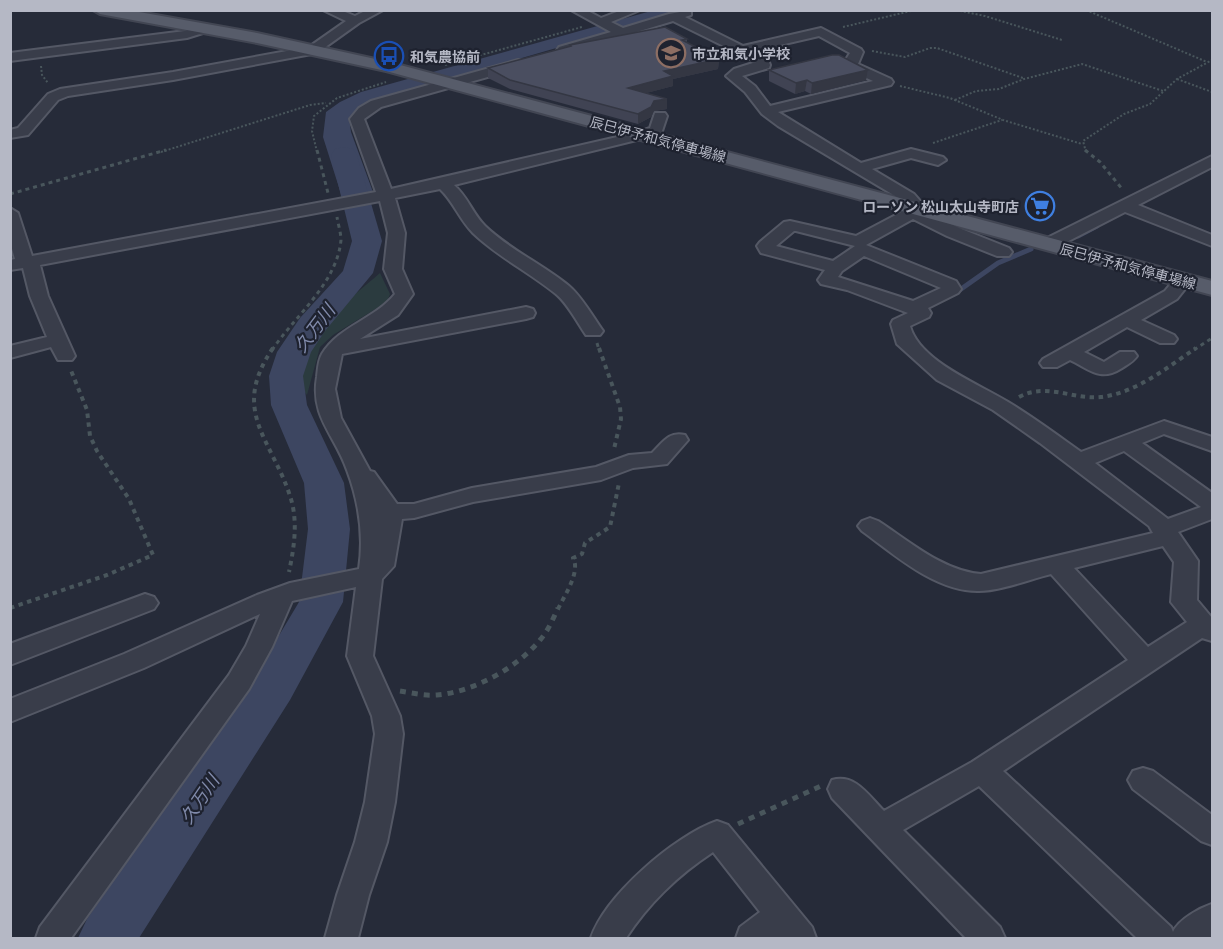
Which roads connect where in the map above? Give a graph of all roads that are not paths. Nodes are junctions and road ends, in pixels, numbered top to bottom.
1 (100, 10) edge
2 (328, 10) edge
3 (378, 10) edge
4 (576, 10) edge
5 (635, 10) edge
6 (694, 10) edge
7 (673, 16) junction
8 (355, 20) junction
9 (601, 22) junction
10 (202, 29) junction
11 (620, 31) junction
12 (313, 50) junction
13 (742, 50) junction
14 (10, 57) edge
15 (447, 81) junction
16 (767, 111) junction
17 (660, 116) edge
18 (10, 134) edge
19 (645, 135) junction
20 (938, 160) dead end
21 (1212, 161) edge
22 (860, 168) junction
23 (443, 183) junction
24 (382, 197) junction
25 (1126, 206) junction
26 (916, 211) junction
27 (10, 213) edge
28 (1212, 241) edge
29 (1049, 244) junction
30 (860, 246) junction
31 (1003, 252) dead end
32 (22, 263) edge
33 (836, 267) junction
34 (1183, 280) junction
35 (1212, 288) edge
36 (914, 309) junction
37 (526, 313) dead end
38 (1127, 320) junction
39 (593, 332) road end
40 (1167, 339) dead end
41 (335, 350) junction
42 (10, 352) edge
43 (1070, 352) junction
44 (1127, 356) dead end
45 (1050, 363) dead end
46 (676, 440) dead end
47 (1126, 442) junction
48 (1212, 444) edge
49 (1078, 461) junction
50 (358, 468) junction
51 (1212, 504) edge
52 (1212, 511) edge
53 (391, 512) junction
54 (870, 526) dead end
55 (1166, 533) junction
56 (1057, 565) junction
57 (366, 576) junction
58 (286, 594) junction
59 (145, 603) dead end
60 (1208, 628) edge
61 (10, 656) edge
62 (1145, 662) junction
63 (10, 711) edge
64 (982, 770) junction
65 (1143, 780) dead end
66 (843, 789) road end
67 (880, 828) junction
68 (1212, 832) edge
69 (1212, 919) edge
70 (791, 927) edge
71 (52, 939) edge
72 (342, 939) edge
73 (608, 939) edge
74 (752, 939) edge
75 (988, 939) edge
76 (1159, 939) edge
77 (1187, 939) edge

1 - 10 main road, 辰巳伊予和気停車場線
2 - 8 street
3 - 8 street
4 - 9 street
5 - 9 street
6 - 7 street
7 - 11 street
7 - 13 street
8 - 12 street
9 - 11 street
10 - 12 main road, 辰巳伊予和気停車場線
10 - 14 street
11 - 15 street
12 - 15 main road, 辰巳伊予和気停車場線
12 - 18 street
13 - 16 street
13 - 16 street
15 - 19 main road, 辰巳伊予和気停車場線
15 - 24 street
16 - 22 street
17 - 19 street
19 - 23 street
19 - 26 main road, 辰巳伊予和気停車場線
20 - 22 street
21 - 25 street
22 - 26 street
23 - 24 street
23 - 39 street
24 - 32 street
24 - 41 street
25 - 28 street
25 - 29 street
26 - 29 main road, 辰巳伊予和気停車場線
26 - 30 street
26 - 31 street
27 - 32 street
29 - 34 main road, 辰巳伊予和気停車場線
30 - 33 street
30 - 33 street
30 - 36 street
32 - 42 street
33 - 36 street
34 - 35 main road, 辰巳伊予和気停車場線
34 - 38 street
36 - 49 street
37 - 41 street
38 - 40 street
38 - 43 street
41 - 50 street
43 - 44 street
43 - 45 street
46 - 53 street
47 - 48 street
47 - 49 street
47 - 51 street
49 - 55 street
50 - 53 street
50 - 57 street
52 - 55 street
53 - 57 street
54 - 56 street
55 - 56 street
55 - 60 street
56 - 62 street
57 - 58 street
57 - 72 street
58 - 63 street
58 - 71 street
59 - 61 street
60 - 62 street
62 - 64 street
64 - 67 street
64 - 76 street
65 - 68 street
66 - 67 street
67 - 75 street
69 - 77 street
70 - 73 street
70 - 74 street

